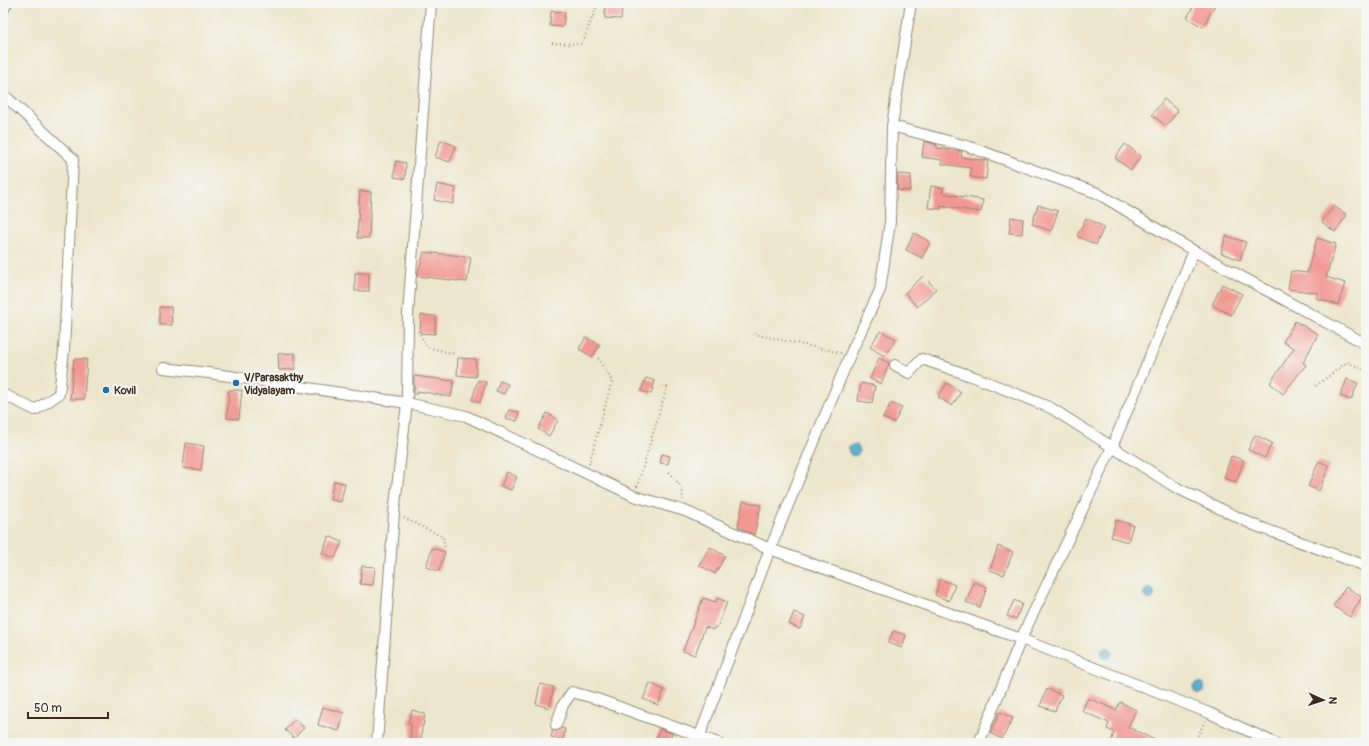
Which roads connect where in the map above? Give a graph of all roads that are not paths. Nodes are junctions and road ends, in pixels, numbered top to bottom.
1 (7, 3) edge
2 (431, 3) edge
3 (911, 3) edge
4 (3, 10) edge
5 (3, 94) edge
6 (892, 126) junction
7 (1194, 251) junction
8 (1366, 344) edge
9 (895, 365) dead end
10 (163, 368) dead end
11 (3, 394) edge
12 (407, 403) junction
13 (1112, 447) junction
14 (770, 549) junction
15 (1366, 566) edge
16 (1021, 639) junction
17 (556, 725) dead end
18 (699, 739) edge
19 (377, 743) edge
20 (718, 743) edge
21 (979, 743) edge
22 (1275, 743) edge

1 - 4 street
2 - 12 street
3 - 6 street
5 - 11 street
6 - 7 street
6 - 14 street
7 - 8 street
7 - 13 street
9 - 13 street
10 - 12 street
12 - 14 street
12 - 19 street
13 - 15 street
13 - 16 street
14 - 16 street
14 - 18 street
16 - 21 street
16 - 22 street
17 - 18 street
18 - 20 street

